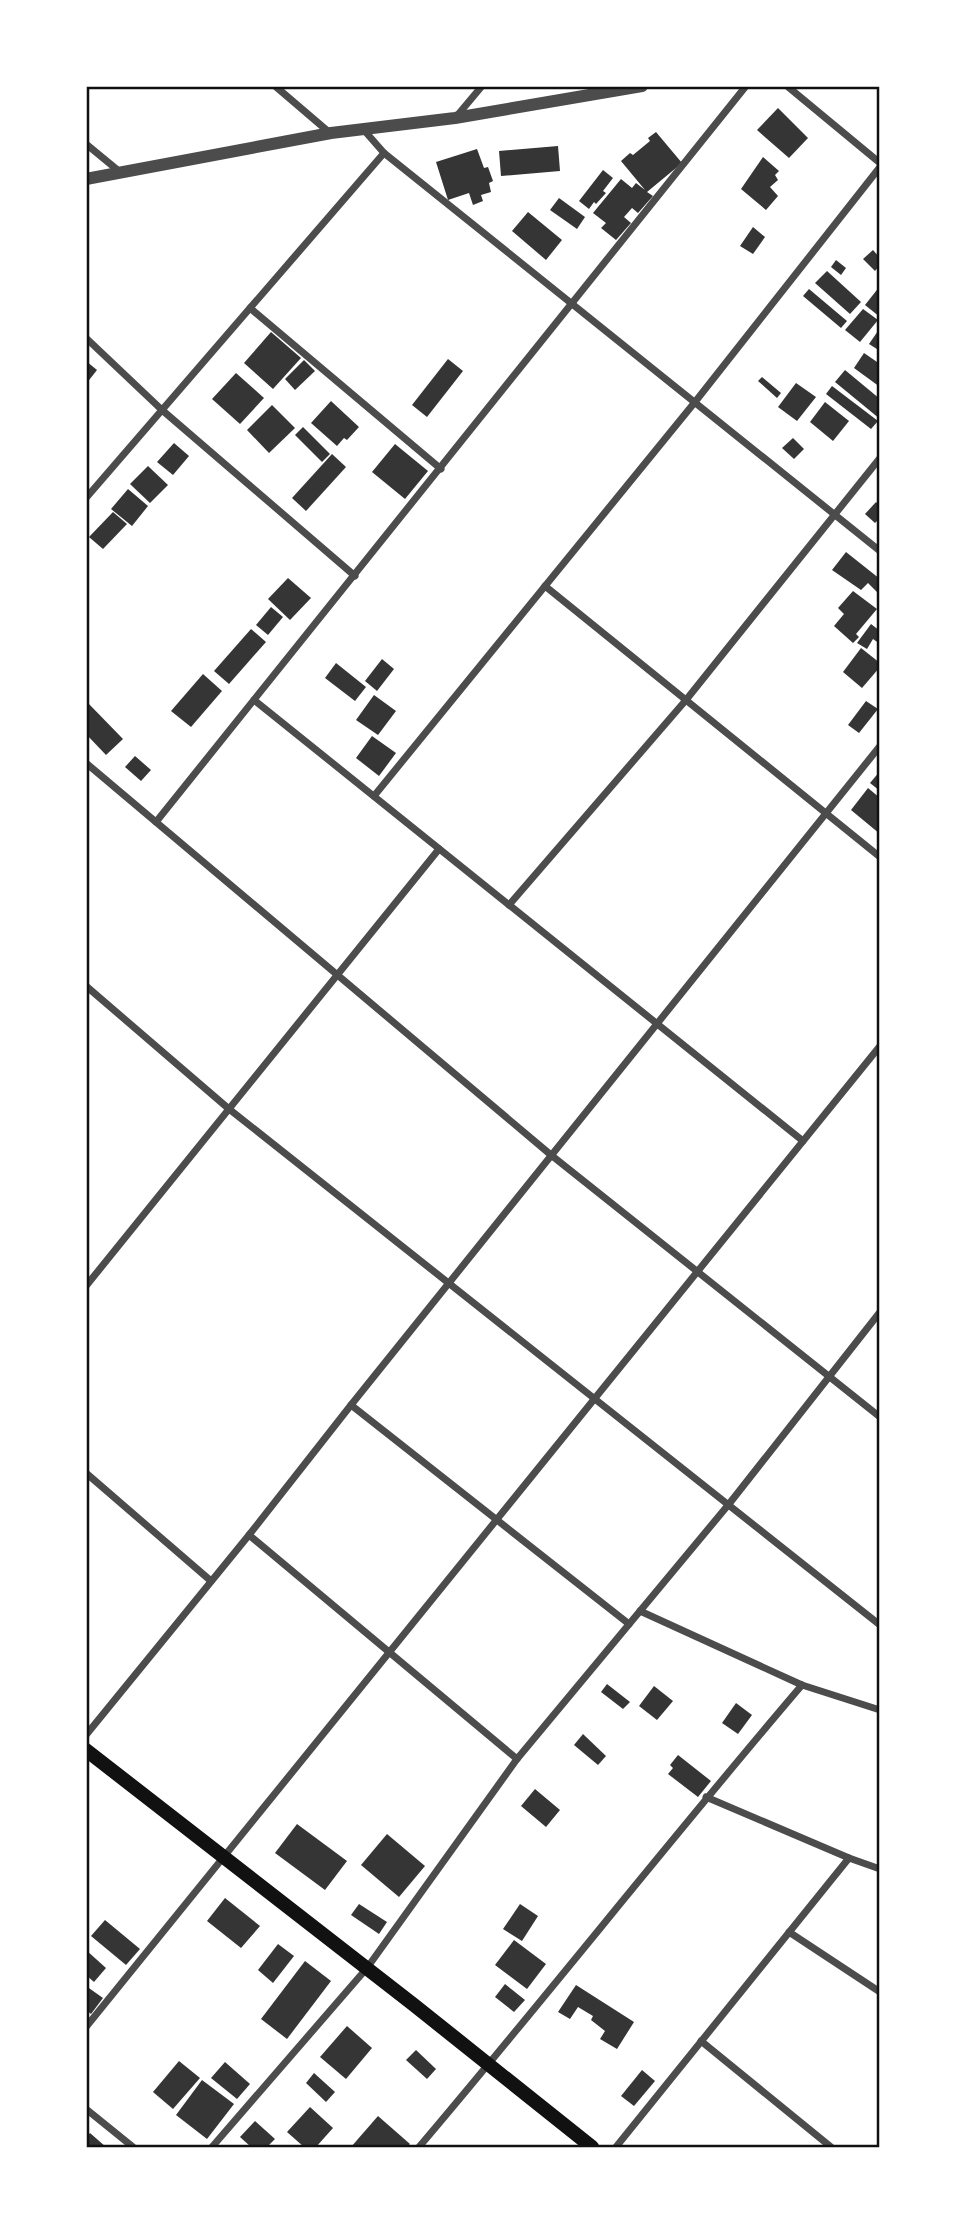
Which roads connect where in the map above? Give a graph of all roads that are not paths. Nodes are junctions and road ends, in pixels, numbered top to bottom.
1 (275, 86) edge
2 (482, 86) edge
3 (642, 86) edge
4 (746, 86) edge
5 (788, 86) edge
6 (455, 118) junction
7 (362, 128) junction
8 (331, 133) junction
9 (86, 144) edge
10 (384, 153) junction
11 (880, 165) edge
12 (120, 172) junction
13 (86, 179) edge
14 (573, 304) junction
15 (250, 308) junction
16 (86, 338) edge
17 (695, 402) junction
18 (162, 410) junction
19 (880, 458) edge
20 (441, 469) junction
21 (86, 498) edge
22 (834, 514) junction
23 (880, 551) edge
24 (355, 576) junction
25 (545, 586) junction
26 (254, 700) junction
27 (685, 700) junction
28 (880, 746) edge
29 (86, 763) edge
30 (374, 796) junction
31 (826, 813) junction
32 (156, 822) junction
33 (439, 849) junction
34 (880, 857) edge
35 (509, 905) junction
36 (337, 975) junction
37 (86, 986) edge
38 (657, 1023) junction
39 (880, 1046) edge
40 (229, 1109) junction
41 (803, 1141) junction
42 (551, 1155) junction
43 (697, 1272) junction
44 (449, 1283) junction
45 (86, 1286) edge
46 (880, 1312) edge
47 (831, 1377) junction
48 (595, 1398) junction
49 (351, 1405) junction
50 (880, 1417) edge
51 (86, 1473) edge
52 (729, 1504) junction
53 (497, 1520) junction
54 (249, 1535) junction
55 (211, 1581) junction
56 (640, 1611) junction
57 (629, 1623) junction
58 (880, 1623) edge
59 (389, 1652) junction
60 (802, 1685) junction
61 (880, 1710) edge
62 (86, 1735) edge
63 (87, 1754) edge
64 (517, 1759) junction
65 (706, 1797) junction
66 (223, 1857) junction
67 (849, 1858) junction
68 (880, 1869) edge
69 (789, 1933) junction
70 (367, 1968) junction
71 (880, 1992) edge
72 (86, 2027) edge
73 (701, 2041) junction
74 (489, 2065) junction
75 (86, 2109) edge
76 (133, 2147) edge
77 (212, 2147) edge
78 (419, 2147) edge
79 (592, 2147) edge
80 (616, 2147) edge
81 (831, 2147) edge

1 - 8 street
2 - 6 street
3 - 6 street
4 - 14 street
5 - 11 street
6 - 7 street
7 - 8 street
7 - 10 street
8 - 12 street
9 - 12 street
10 - 14 street
10 - 15 street
11 - 17 street
12 - 13 street
14 - 17 street
14 - 20 street
15 - 18 street
15 - 20 street
16 - 18 street
17 - 22 street
17 - 25 street
18 - 21 street
18 - 24 street
19 - 22 street
20 - 24 street
22 - 23 street
22 - 27 street
24 - 26 street
25 - 27 street
25 - 30 street
26 - 30 street
26 - 32 street
27 - 31 street
27 - 35 street
28 - 31 street
29 - 32 street
30 - 33 street
31 - 34 street
31 - 38 street
32 - 36 street
33 - 35 street
33 - 36 street
35 - 38 street
36 - 40 street
36 - 42 street
37 - 40 street
38 - 41 street
38 - 42 street
39 - 41 street
40 - 44 street
40 - 45 street
41 - 43 street
42 - 43 street
42 - 44 street
43 - 47 street
43 - 48 street
44 - 48 street
44 - 49 street
46 - 47 street
47 - 50 street
47 - 52 street
48 - 52 street
48 - 53 street
49 - 53 street
49 - 54 street
51 - 55 street
52 - 56 street
52 - 58 street
53 - 57 street
53 - 59 street
54 - 55 street
54 - 59 street
55 - 62 street
56 - 57 street
56 - 60 street
57 - 64 street
59 - 64 street
59 - 66 street
60 - 61 street
60 - 65 street
63 - 66 main road
64 - 70 street
65 - 67 street
65 - 74 street
66 - 70 main road
66 - 72 street
67 - 68 street
67 - 69 street
69 - 71 street
69 - 73 street
70 - 74 main road
70 - 77 street
73 - 80 street
73 - 81 street
74 - 78 street
74 - 79 main road
75 - 76 street

